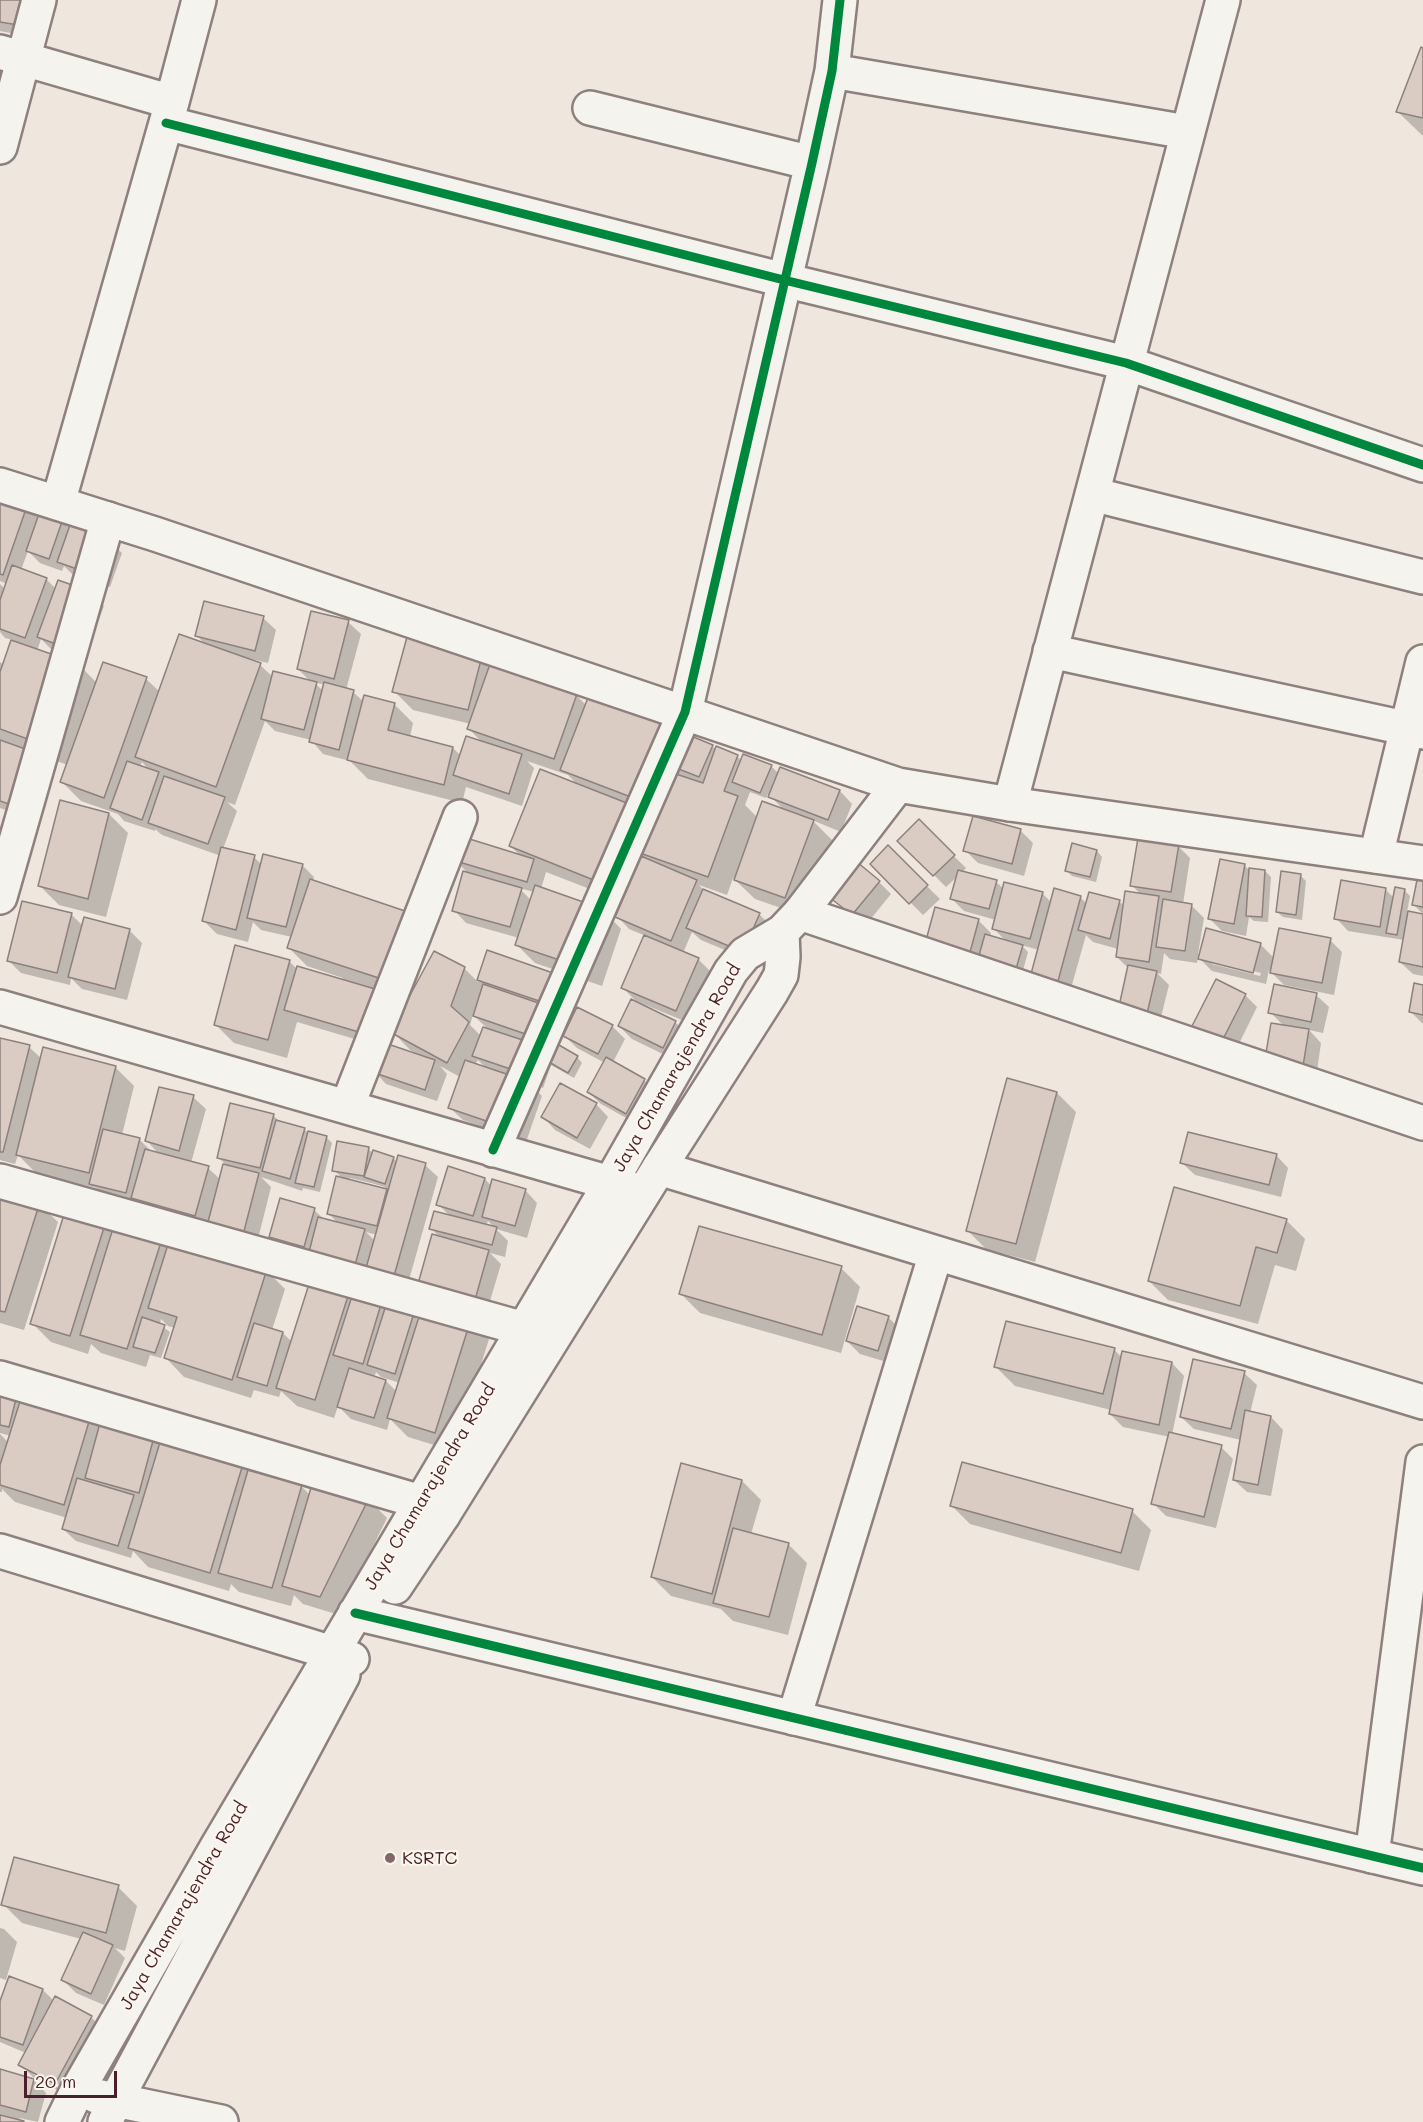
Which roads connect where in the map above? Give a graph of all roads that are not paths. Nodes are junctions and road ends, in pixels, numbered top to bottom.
1 (39, 0) edge
2 (199, 0) edge
3 (840, 0) edge
4 (1223, 0) edge
5 (12, 55) edge
6 (832, 71) junction
7 (590, 108) dead end
8 (169, 112) junction
9 (1187, 132) junction
10 (0, 147) edge
11 (812, 163) junction
12 (784, 280) junction
13 (1126, 363) junction
14 (1423, 465) edge
15 (0, 485) edge
16 (1092, 494) junction
17 (58, 503) junction
18 (108, 519) junction
19 (1423, 577) edge
20 (1050, 651) junction
21 (1423, 662) edge
22 (685, 712) junction
23 (1415, 730) edge
24 (898, 785) junction
25 (1010, 804) junction
26 (460, 817) dead end
27 (1376, 856) junction
28 (1423, 863) edge
29 (0, 897) edge
30 (791, 922) junction
31 (0, 1007) edge
32 (347, 1107) junction
33 (1423, 1123) edge
34 (493, 1149) junction
35 (651, 1180) junction
36 (0, 1181) edge
37 (611, 1182) junction
38 (936, 1253) junction
39 (524, 1329) junction
40 (0, 1378) edge
41 (1423, 1402) edge
42 (1423, 1462) edge
43 (432, 1508) junction
44 (0, 1551) edge
45 (365, 1615) junction
46 (342, 1656) junction
47 (794, 1718) junction
48 (1372, 1856) junction
49 (1423, 1869) edge
50 (77, 2091) junction
51 (110, 2111) edge
52 (62, 2122) edge
53 (221, 2122) edge

1 - 5 street
2 - 8 street
3 - 6 street
4 - 9 street
5 - 8 street
5 - 10 street
6 - 9 street
6 - 11 street
7 - 11 street
8 - 12 street
8 - 17 street
9 - 13 street
11 - 12 street
12 - 13 street
12 - 22 street
13 - 14 street
13 - 16 street
15 - 17 street
16 - 19 street
16 - 20 street
17 - 18 street
18 - 22 street
18 - 29 street
20 - 23 street
20 - 25 street
21 - 23 street
22 - 24 street
22 - 34 street
23 - 27 street
24 - 25 street
24 - 30 street, Jaya Chamarajendra Road
25 - 27 street
26 - 32 street
27 - 28 street
30 - 33 street
30 - 35 street, Jaya Chamarajendra Road
30 - 37 street, Jaya Chamarajendra Road
31 - 32 street
32 - 34 street
34 - 37 street
35 - 37 street
35 - 38 street
35 - 43 street, Jaya Chamarajendra Road
36 - 39 street
37 - 39 street, Jaya Chamarajendra Road
38 - 41 street
38 - 47 street
39 - 43 street, Jaya Chamarajendra Road
40 - 43 street
42 - 48 street
43 - 45 street, Jaya Chamarajendra Road
44 - 46 street
45 - 46 street, Jaya Chamarajendra Road
45 - 47 street
46 - 50 street, Jaya Chamarajendra Road
46 - 51 street, Jaya Chamarajendra Road
47 - 48 street
48 - 49 street
50 - 51 street
50 - 52 street, Jaya Chamarajendra Road
51 - 53 street

